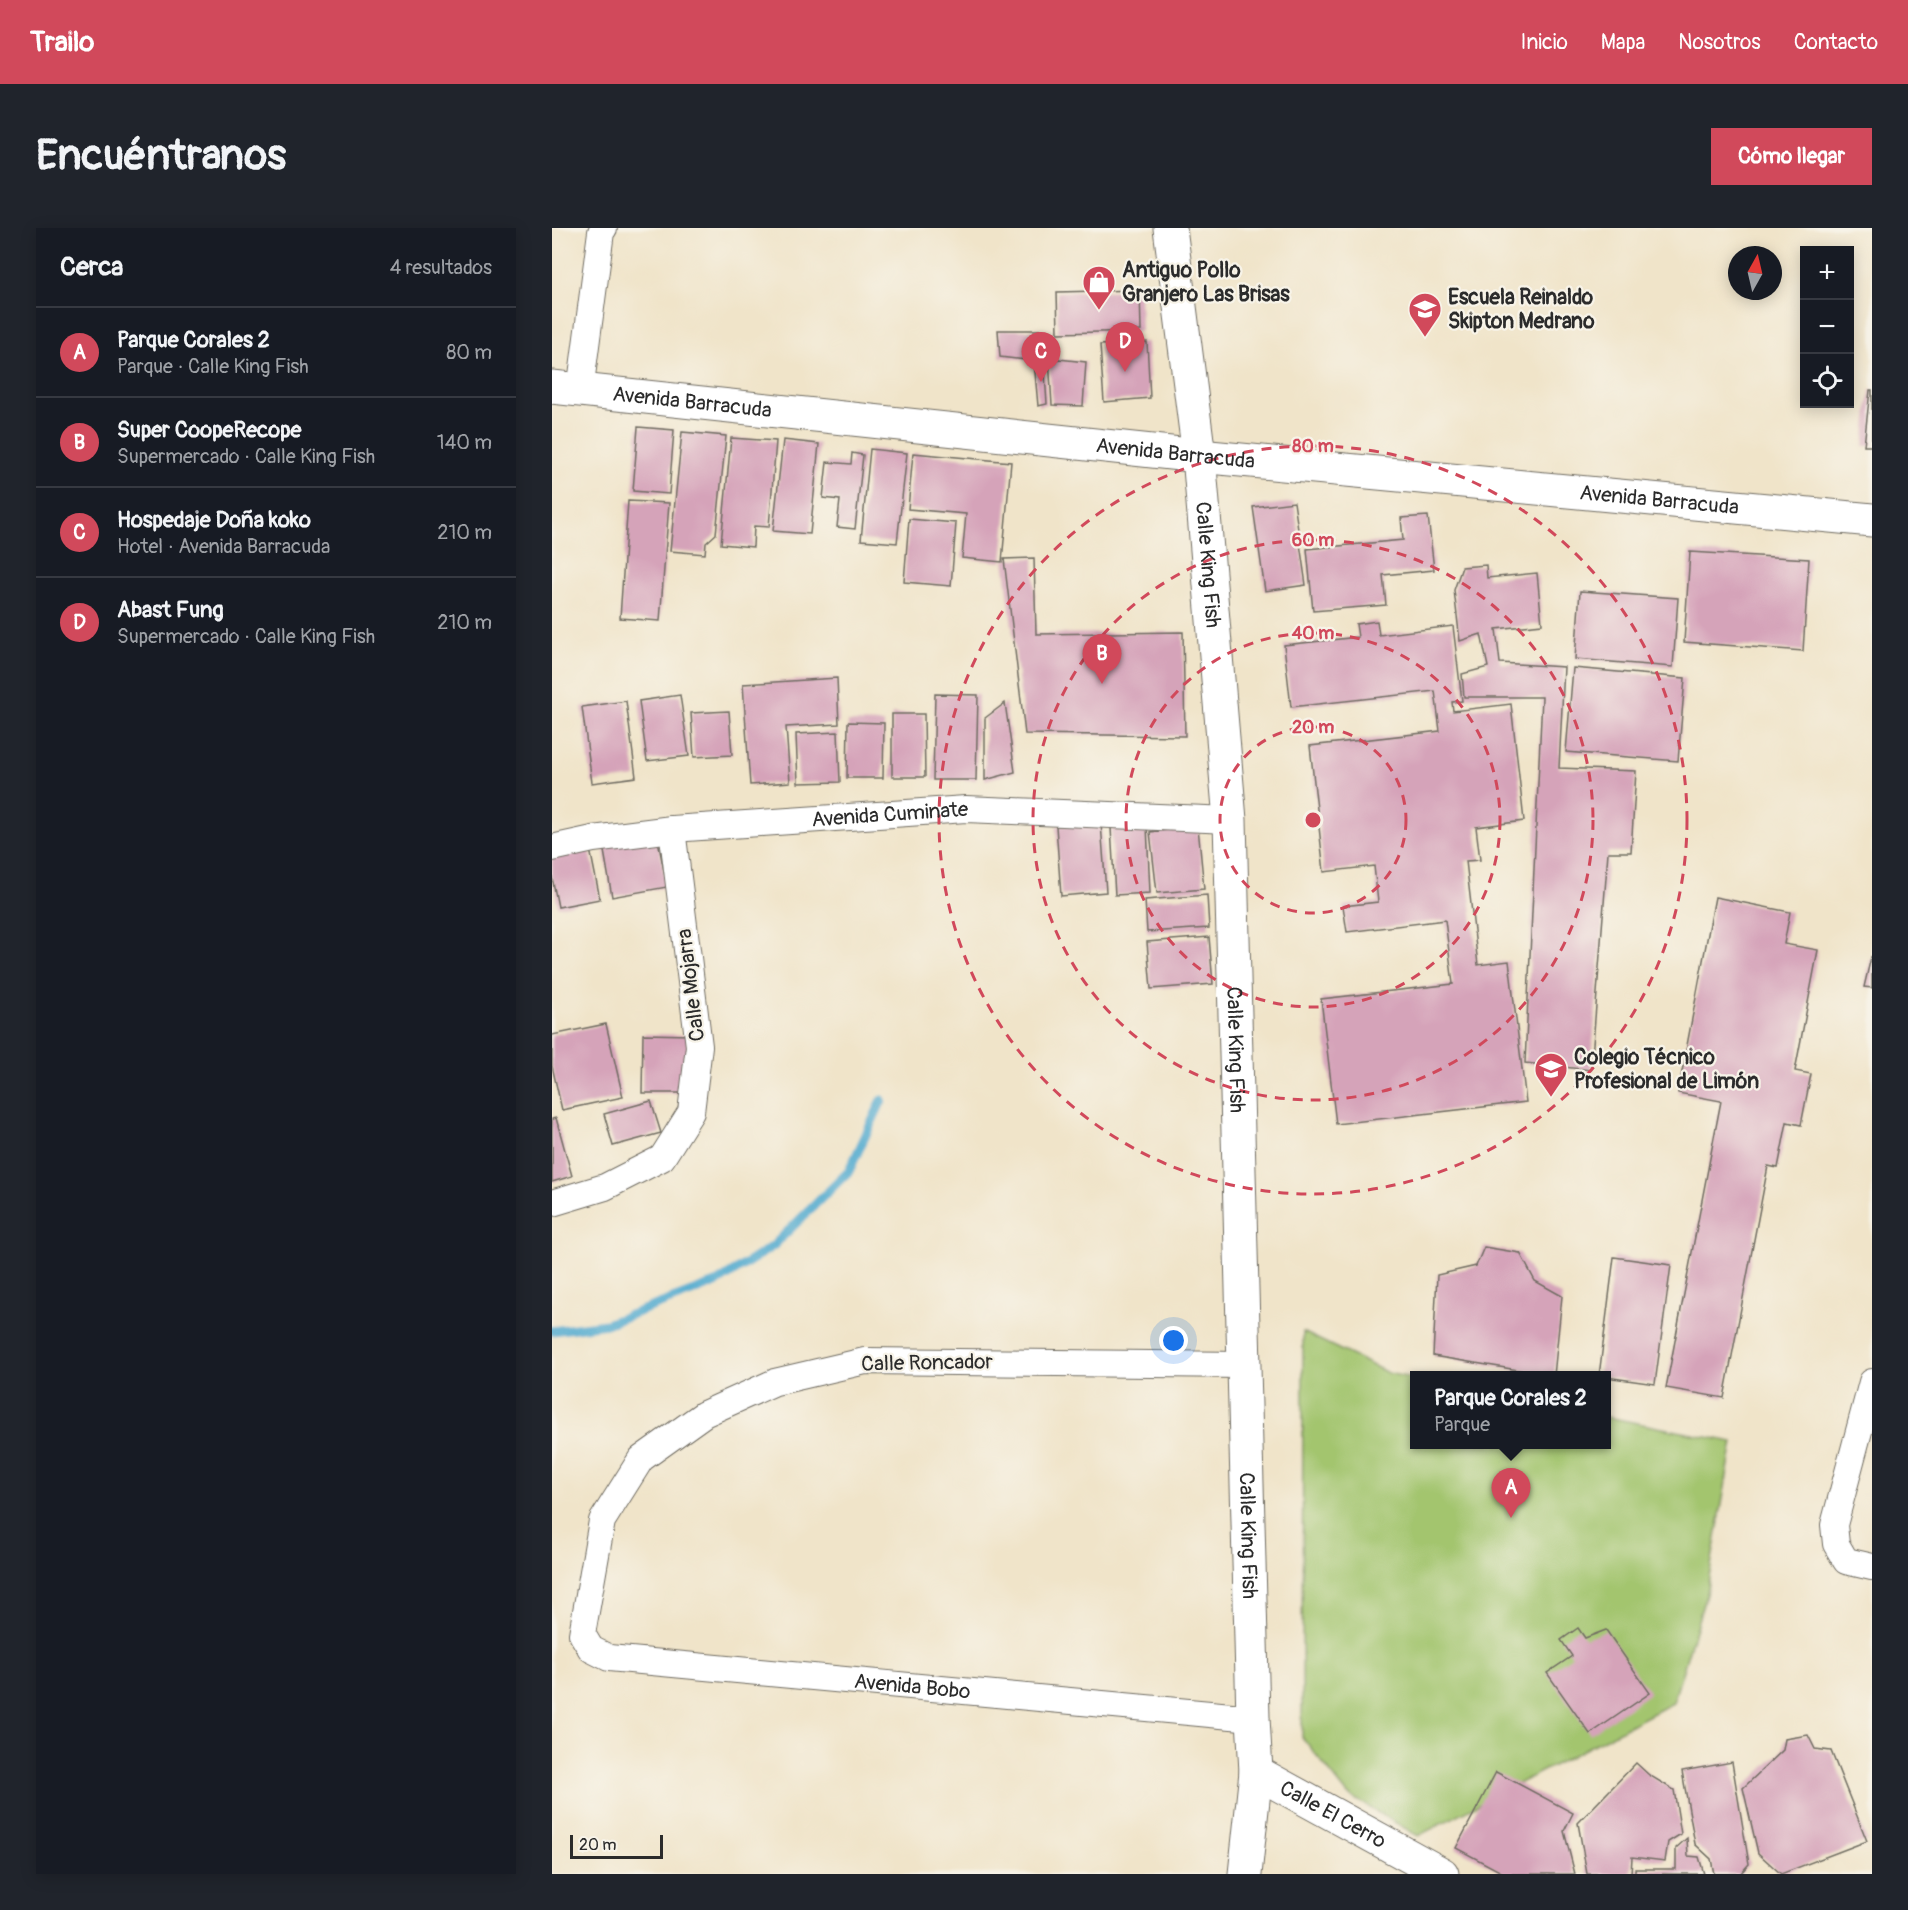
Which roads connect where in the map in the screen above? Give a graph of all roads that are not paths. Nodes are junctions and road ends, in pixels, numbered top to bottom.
1 (603, 228) edge
2 (1170, 228) edge
3 (560, 389) edge
4 (1199, 456) junction
5 (1872, 520) edge
6 (1230, 820) junction
7 (672, 829) junction
8 (552, 849) edge
9 (552, 1203) edge
10 (1245, 1365) junction
11 (1872, 1382) edge
12 (1872, 1567) edge
13 (582, 1634) joint
14 (1253, 1718) junction
15 (1256, 1772) junction
16 (1245, 1874) edge
17 (1442, 1874) edge

1 - 3 street
2 - 4 street, Calle King Fish
3 - 4 street, Avenida Barracuda
4 - 5 street, Avenida Barracuda
4 - 6 street, Calle King Fish
6 - 7 street, Avenida Cuminate
6 - 10 street, Calle King Fish
7 - 8 street, Avenida Cuminate
7 - 9 street, Calle Mojarra
10 - 13 street, Calle Roncador
10 - 14 street, Calle King Fish
11 - 12 street
13 - 14 street, Avenida Bobo
14 - 15 street, Calle King Fish
15 - 16 street, Calle King Fish
15 - 17 street, Calle El Cerro

